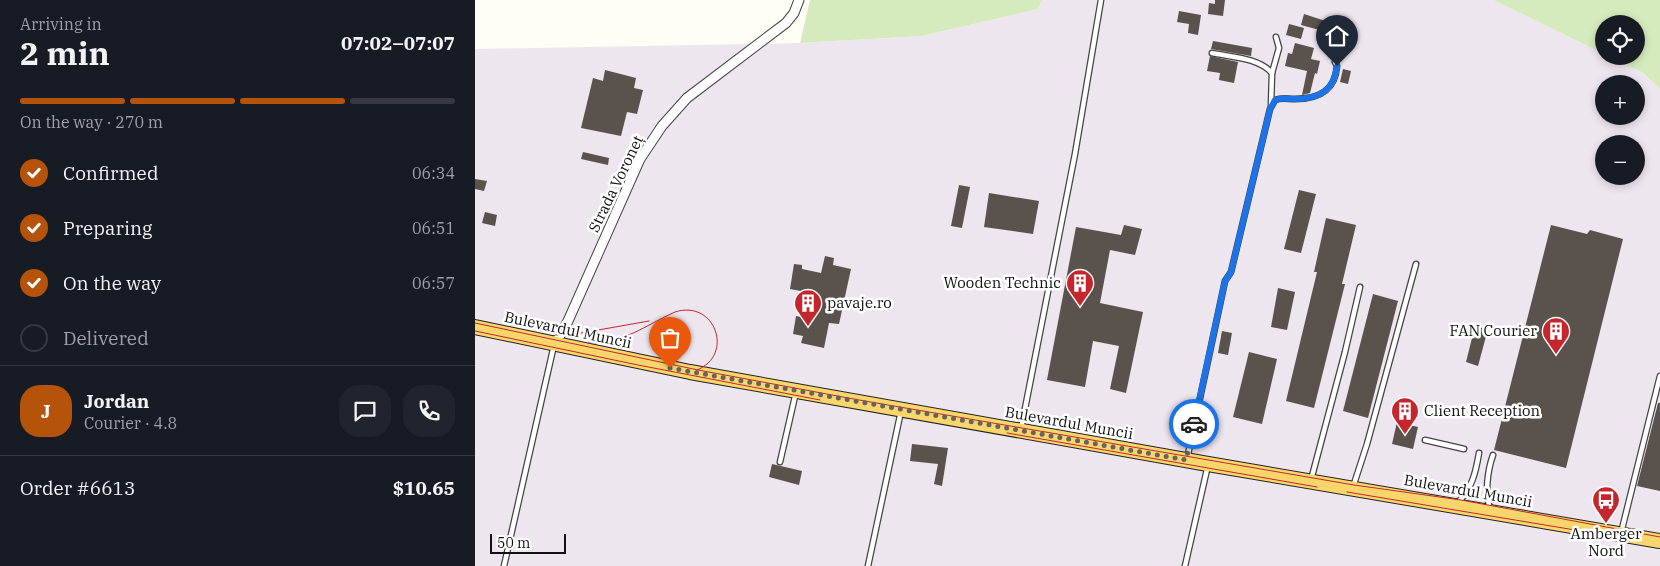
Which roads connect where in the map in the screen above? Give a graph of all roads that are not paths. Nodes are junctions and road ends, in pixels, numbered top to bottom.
1 (799, 0) edge
2 (1101, 0) edge
3 (1276, 37) dead end
4 (1212, 53) dead end
5 (1335, 62) dead end
6 (1272, 74) junction
7 (1270, 109) junction
8 (1415, 264) dead end
9 (1359, 287) dead end
10 (475, 327) edge
11 (555, 344) junction
12 (1660, 376) edge
13 (797, 391) junction
14 (901, 410) junction
15 (1021, 431) junction
16 (1425, 440) dead end
17 (1464, 450) dead end
18 (1479, 453) dead end
19 (1493, 456) dead end
20 (1186, 460) junction
21 (780, 462) dead end
22 (1208, 464) junction
23 (1311, 481) junction
24 (1353, 488) junction
25 (1455, 505) junction
26 (1490, 511) junction
27 (1621, 534) junction
28 (1660, 541) edge
29 (504, 566) edge
30 (868, 566) edge
31 (1185, 566) edge

1 - 11 street, Strada Voroneț
2 - 15 lane
3 - 6 lane
4 - 6 lane
5 - 7 lane
6 - 7 lane
7 - 20 lane
8 - 24 lane
9 - 23 lane
10 - 11 main road, Bulevardul Muncii
11 - 13 main road, Bulevardul Muncii
11 - 29 lane
12 - 27 lane
13 - 14 main road, Bulevardul Muncii
13 - 21 lane
14 - 15 main road, Bulevardul Muncii
14 - 30 lane
15 - 20 main road, Bulevardul Muncii
16 - 17 lane
18 - 25 lane
19 - 26 lane
20 - 22 main road, Bulevardul Muncii
22 - 23 main road, Bulevardul Muncii
22 - 31 lane
23 - 24 main road, Bulevardul Muncii
24 - 25 main road, Bulevardul Muncii
25 - 26 main road, Bulevardul Muncii
26 - 27 main road, Bulevardul Muncii
27 - 28 main road, Bulevardul Muncii

